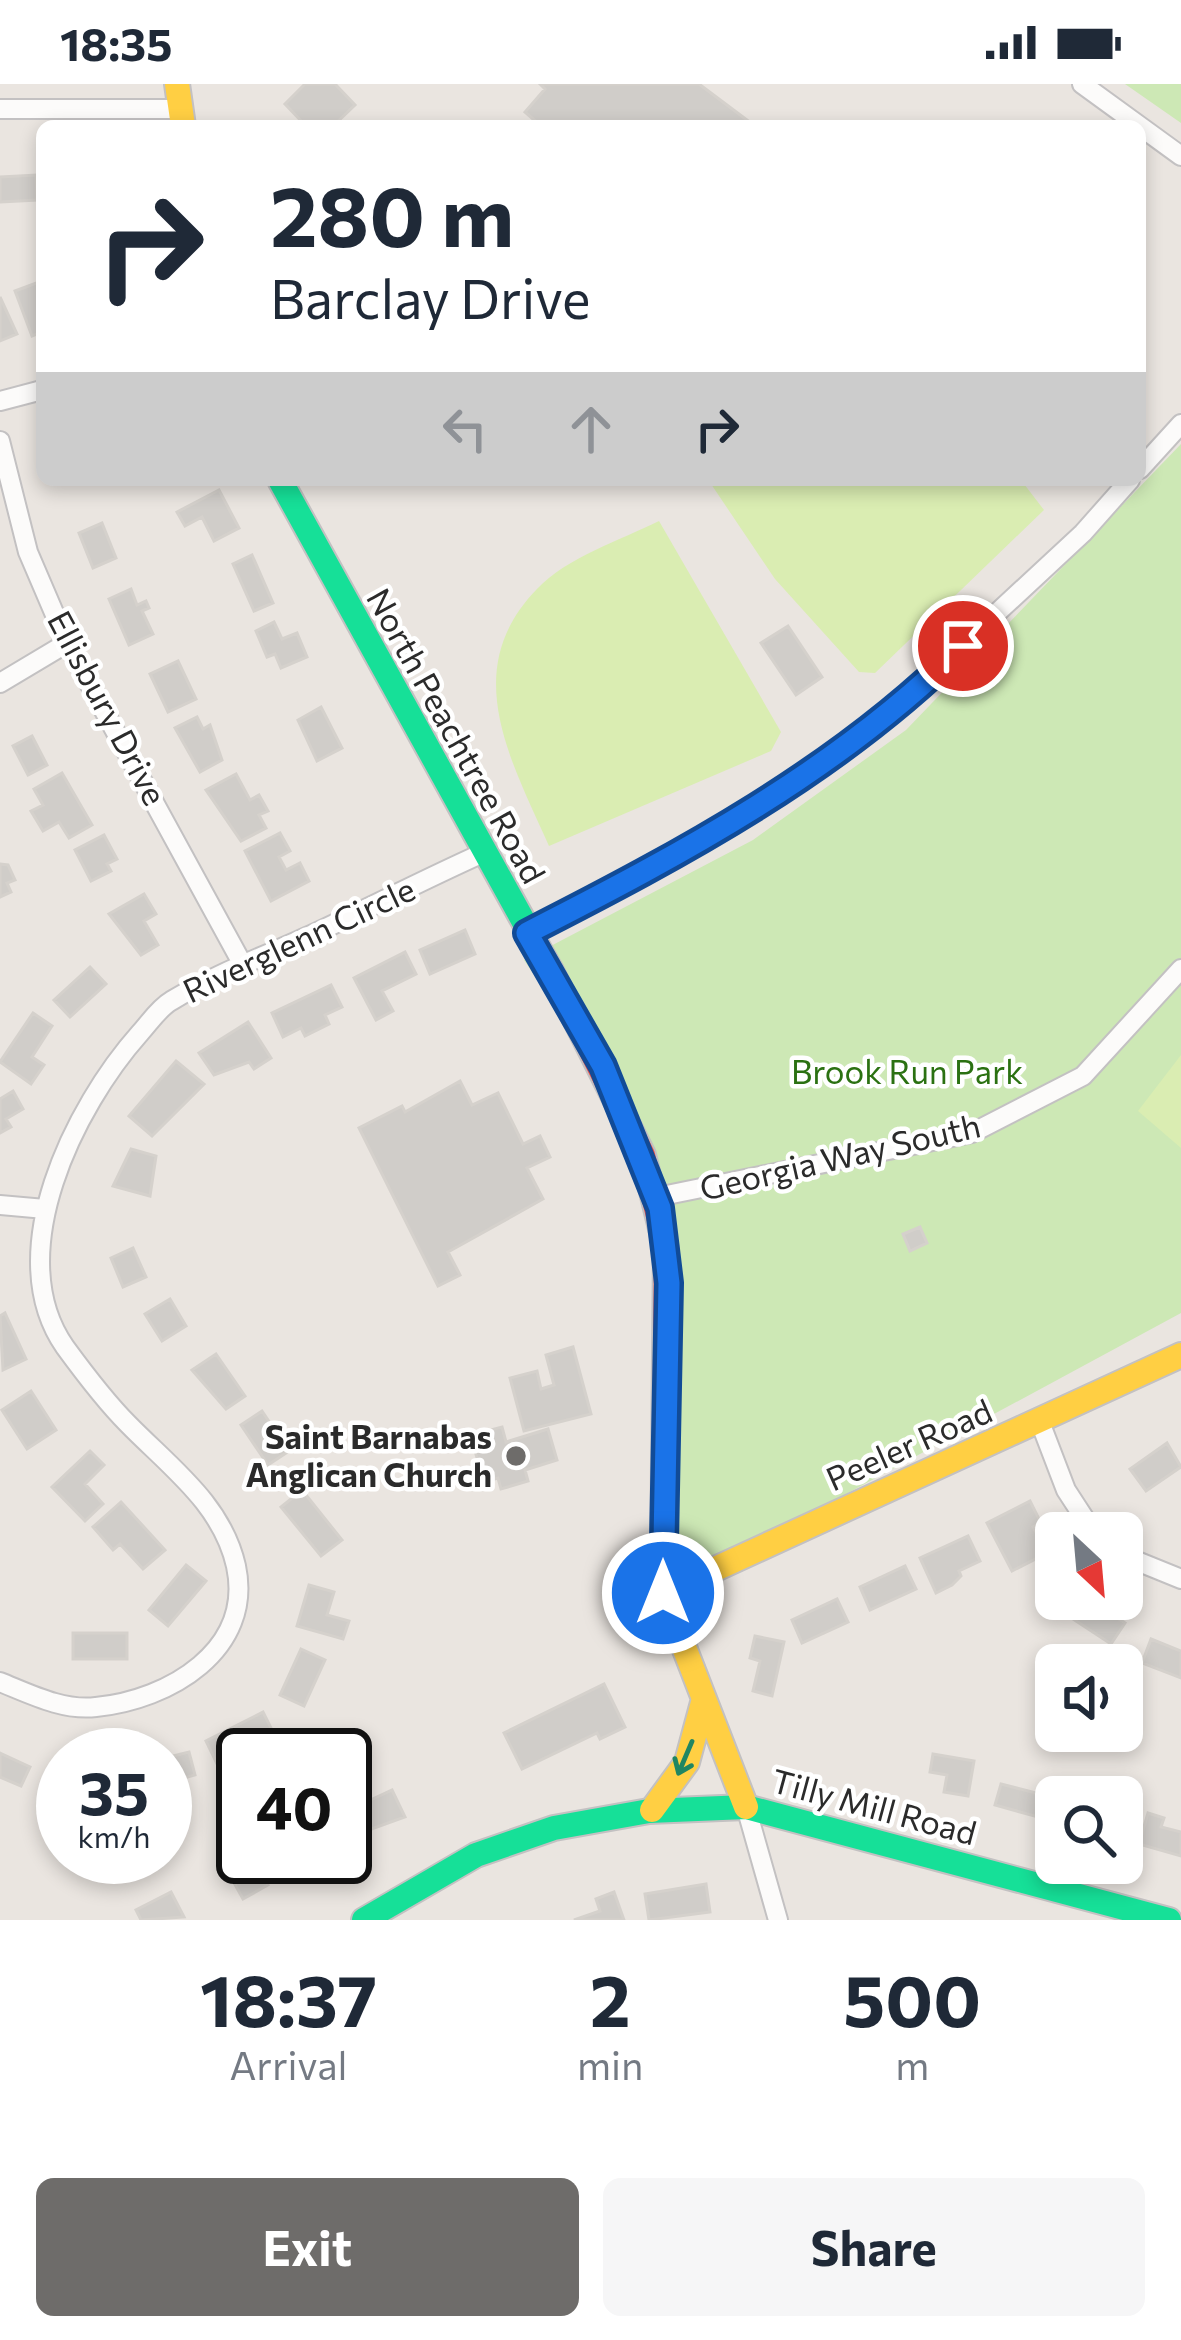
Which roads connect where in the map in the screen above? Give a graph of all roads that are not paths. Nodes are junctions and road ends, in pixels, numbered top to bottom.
1 (1082, 84) edge
2 (181, 106) edge
3 (0, 109) edge
4 (1132, 120) edge
5 (1146, 131) edge
6 (1181, 156) edge
7 (36, 392) edge
8 (0, 401) edge
9 (1181, 424) edge
10 (0, 441) edge
11 (1146, 462) edge
12 (283, 486) edge
13 (1125, 486) edge
14 (67, 643) junction
15 (0, 682) edge
16 (483, 853) junction
17 (527, 933) junction
18 (243, 965) junction
19 (1181, 969) edge
20 (657, 1197) junction
21 (0, 1205) edge
22 (45, 1209) junction
23 (1181, 1354) edge
24 (1040, 1422) junction
25 (1080, 1512) edge
26 (1143, 1564) edge
27 (1181, 1579) edge
28 (663, 1593) junction
29 (0, 1682) edge
30 (704, 1699) junction
31 (746, 1807) junction
32 (652, 1810) junction
33 (364, 1920) edge
34 (778, 1920) edge
35 (1169, 1920) edge

1 - 4 street
2 - 3 street
5 - 6 street
7 - 8 street
9 - 11 street
10 - 14 street, Ellisbury Drive
12 - 16 street, North Peachtree Road
13 - 17 street
14 - 15 street
14 - 18 street, Ellisbury Drive
16 - 17 street, North Peachtree Road
16 - 18 street, Riverglenn Circle
17 - 20 street, North Peachtree Road
18 - 22 street, Riverglenn Circle
19 - 20 street, Georgia Way South
20 - 28 street, North Peachtree Road
21 - 22 street
22 - 29 street, Riverglenn Circle
23 - 24 street, Peeler Road
24 - 25 street
24 - 28 street, Peeler Road
26 - 27 street
28 - 30 street, North Peachtree Road
30 - 31 street, North Peachtree Road
30 -> 32 street
31 - 32 street, Tilly Mill Road
31 - 34 street, North Peachtree Road
31 - 35 street, Tilly Mill Road
32 - 33 street, Tilly Mill Road

